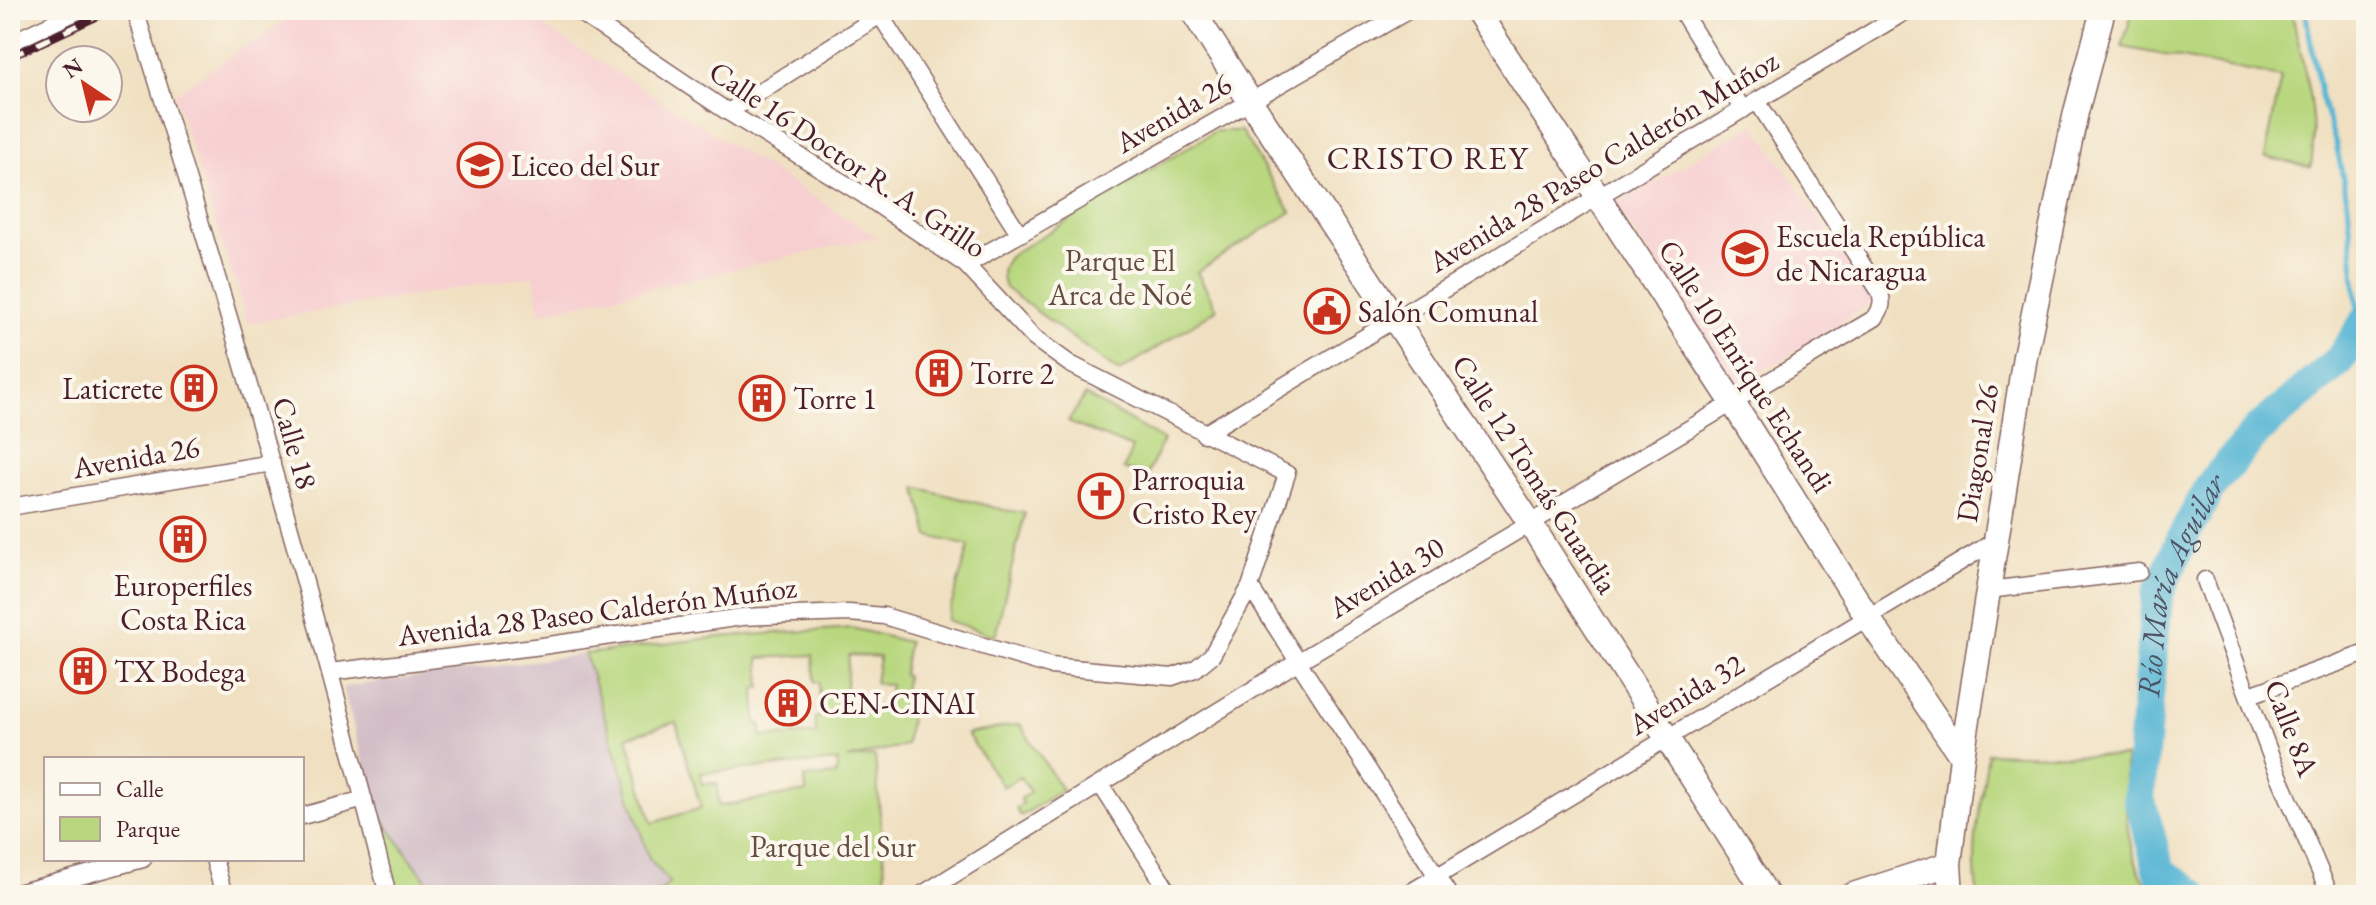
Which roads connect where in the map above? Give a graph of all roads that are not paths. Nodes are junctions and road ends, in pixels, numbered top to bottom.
1 (80, 10) edge
2 (135, 10) edge
3 (576, 10) edge
4 (1192, 10) edge
5 (1409, 10) edge
6 (1476, 10) edge
7 (1681, 10) edge
8 (1908, 10) edge
9 (882, 12) edge
10 (2103, 15) edge
11 (10, 43) edge
12 (1250, 101) junction
13 (1750, 105) junction
14 (728, 112) junction
15 (1597, 196) junction
16 (1019, 233) junction
17 (966, 265) junction
18 (1395, 318) junction
19 (1733, 403) junction
20 (1204, 434) junction
21 (272, 463) junction
22 (10, 507) edge
23 (1530, 523) junction
24 (1995, 541) junction
25 (2139, 572) dead end
26 (2205, 580) dead end
27 (1250, 587) junction
28 (1988, 590) junction
29 (1868, 618) junction
30 (2366, 653) edge
31 (1299, 661) junction
32 (330, 672) junction
33 (2250, 695) junction
34 (1667, 737) junction
35 (1962, 757) junction
36 (1101, 785) junction
37 (364, 799) junction
38 (304, 815) edge
39 (136, 861) edge
40 (215, 861) edge
41 (1949, 864) junction
42 (1437, 876) junction
43 (10, 895) edge
44 (224, 895) edge
45 (388, 895) edge
46 (921, 895) edge
47 (1171, 895) edge
48 (1406, 895) edge
49 (1449, 895) edge
50 (1767, 895) edge
51 (1853, 895) edge
52 (1951, 895) edge
53 (2330, 895) edge

1 - 11 street
2 - 21 street, Calle 18
3 - 14 street, Calle 16 Doctor R. A. Grillo
4 - 12 street, Calle 12 Tomás Guardia
5 - 12 street, Avenida 26
6 - 15 street, Calle 10 Enrique Echandi
7 - 13 street
8 - 13 street, Avenida 28 Paseo Calderón Muñoz
9 - 14 street
9 - 16 street
10 - 24 street, Diagonal 26
12 - 16 street, Avenida 26
12 - 18 street, Calle 12 Tomás Guardia
13 - 15 street, Avenida 28 Paseo Calderón Muñoz
13 - 19 street, Avenida 30
14 - 17 street, Calle 16 Doctor R. A. Grillo
15 - 18 street, Avenida 28 Paseo Calderón Muñoz
15 - 19 street, Calle 10 Enrique Echandi
16 - 17 street, Avenida 26
17 - 20 street, Calle 16 Doctor R. A. Grillo
18 - 20 street, Avenida 28 Paseo Calderón Muñoz
18 - 23 street, Calle 12 Tomás Guardia
19 - 23 street, Avenida 30
19 - 29 street, Calle 10 Enrique Echandi
20 - 27 street, Calle 16 Doctor R. A. Grillo
21 - 22 street, Avenida 26
21 - 32 street, Calle 18
23 - 31 street, Avenida 30
23 - 34 street, Calle 12 Tomás Guardia
24 - 28 street, Diagonal 26
24 - 29 street, Avenida 32
25 - 28 street
26 - 33 street, Calle 8A
27 - 31 street
27 - 32 street, Avenida 28 Paseo Calderón Muñoz
28 - 35 street, Diagonal 26
29 - 34 street, Avenida 32
29 - 35 street, Calle 10 Enrique Echandi
30 - 33 street
31 - 36 street, Avenida 30
31 - 42 street
32 - 37 street, Calle 18
33 - 53 street, Calle 8A
34 - 42 street, Avenida 32
34 - 50 street, Calle 12 Tomás Guardia
35 - 41 street, Diagonal 26
36 - 46 street, Avenida 30
36 - 47 street
37 - 38 street
37 - 45 street, Calle 18
39 - 43 street
40 - 44 street
41 - 51 street
41 - 52 street, Diagonal 26
42 - 48 street, Avenida 32
42 - 49 street

